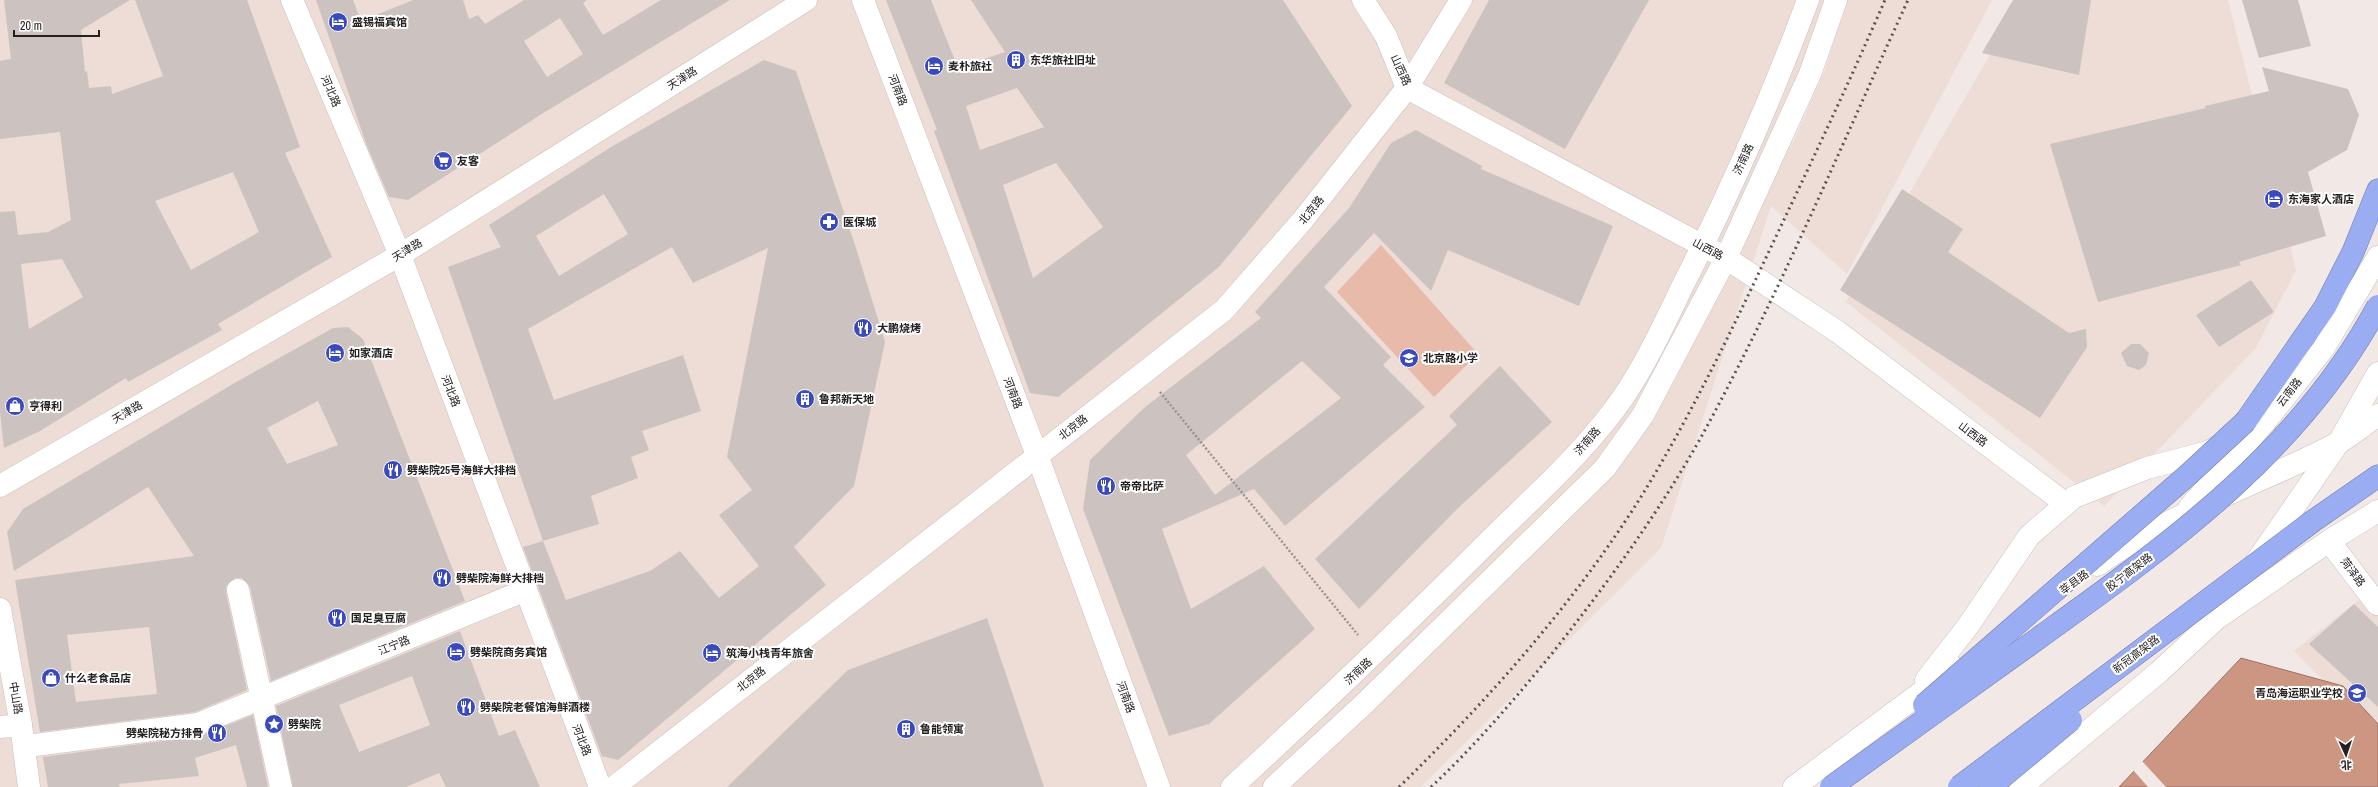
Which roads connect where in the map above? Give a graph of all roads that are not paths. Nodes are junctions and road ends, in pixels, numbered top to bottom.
1 (292, 0) edge
2 (806, 0) edge
3 (863, 0) edge
4 (1363, 0) edge
5 (1461, 0) edge
6 (1808, 0) edge
7 (1836, 0) edge
8 (1407, 88) junction
9 (2378, 190) edge
10 (1703, 246) junction
11 (400, 255) junction
12 (2378, 257) edge
13 (1726, 258) junction
14 (2378, 306) edge
15 (2378, 373) edge
16 (2378, 416) edge
17 (2265, 422) junction
18 (2339, 442) junction
19 (1037, 455) junction
20 (2378, 476) edge
21 (0, 486) edge
22 (2066, 504) junction
23 (2378, 512) edge
24 (2183, 514) junction
25 (2313, 521) junction
26 (2328, 541) junction
27 (238, 590) dead end
28 (526, 590) junction
29 (2377, 604) dead end
30 (0, 609) edge
31 (2216, 619) junction
32 (261, 698) junction
33 (1911, 699) junction
34 (10, 726) edge
35 (27, 746) dead end
36 (29, 787) edge
37 (280, 787) edge
38 (600, 787) edge
39 (614, 787) edge
40 (1159, 787) edge
41 (1232, 787) edge
42 (1274, 787) edge
43 (1794, 787) edge
44 (1830, 787) edge
45 (1959, 787) edge
46 (1990, 787) edge
47 (2021, 787) edge

1 - 11 street, 河北路
2 - 11 street, 天津路
3 - 19 street, 河南路
4 - 8 street, 山西路
5 - 8 street, 北京路
6 - 10 street, 济南路
7 - 13 street
8 - 10 street, 山西路
8 - 19 street, 北京路
9 - 44 highway, bridge
10 - 13 street, 山西路
10 - 41 street, 济南路
11 - 21 street, 天津路
11 - 28 street, 河北路
12 - 17 street, 云南路
13 - 22 street, 山西路
13 - 42 street
14 - 44 highway, 胶宁高架路, bridge
15 - 18 street
16 - 18 street, 莘县路
17 - 22 street
17 - 24 street, 云南路
18 - 24 street, 莘县路
18 - 31 street
19 - 39 street, 北京路
19 - 40 street, 河南路
20 - 25 highway
22 - 33 street
23 - 26 street
24 - 33 street, 莘县路
25 - 45 highway, 新冠高架路, bridge
25 - 46 highway, bridge
26 - 29 street, 菏泽路
26 - 31 street
27 - 32 street
28 - 32 street, 江宁路
28 - 38 street, 河北路
30 - 34 street, 中山路
31 - 47 street
32 - 35 street, 江宁路
32 - 37 street
33 - 43 street, 莘县路
34 - 36 street, 中山路

